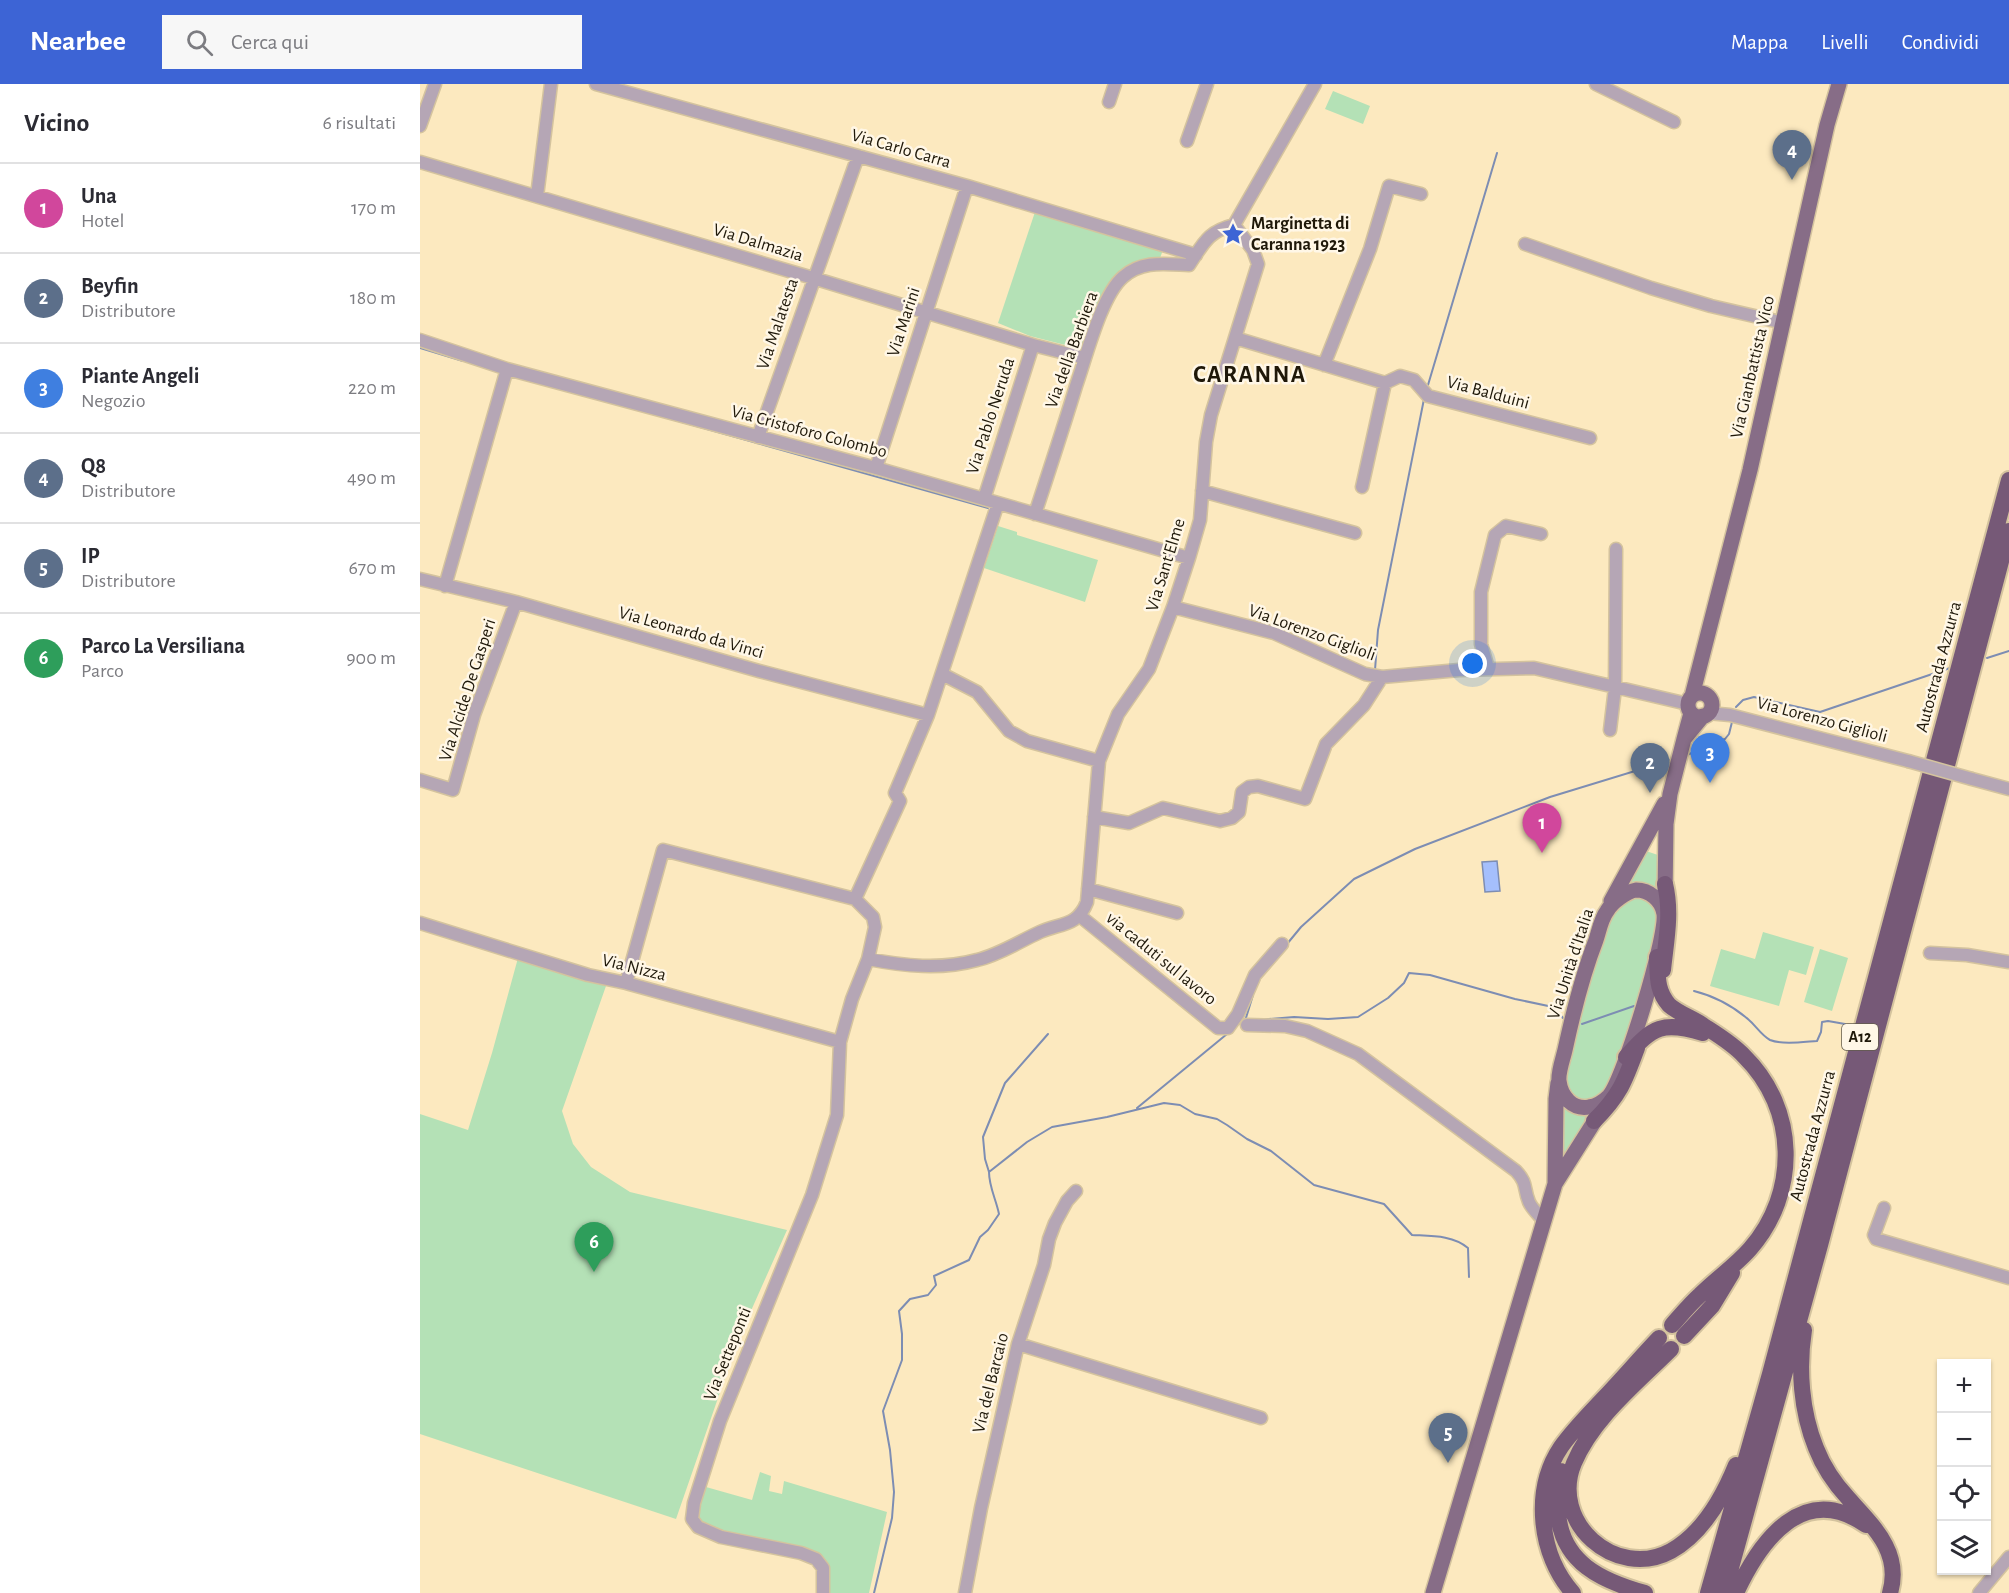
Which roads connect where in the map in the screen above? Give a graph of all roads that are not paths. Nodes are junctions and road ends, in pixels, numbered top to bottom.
1 (435, 84) edge
2 (551, 84) edge
3 (596, 84) edge
4 (1115, 84) edge
5 (1207, 84) edge
6 (1315, 84) edge
7 (1596, 84) edge
8 (1839, 84) edge
9 (1109, 102) dead end
10 (1674, 122) dead end
11 (420, 126) edge
12 (1187, 141) dead end
13 (858, 156) junction
14 (420, 162) edge
15 (967, 186) junction
16 (1421, 194) dead end
17 (537, 196) junction
18 (1234, 225) junction
19 (1525, 244) dead end
20 (1196, 255) junction
21 (813, 278) junction
22 (926, 312) junction
23 (1784, 323) junction
24 (1235, 338) junction
25 (420, 340) edge
26 (1033, 345) junction
27 (1085, 358) junction
28 (1324, 365) junction
29 (506, 371) junction
30 (1384, 383) junction
31 (758, 437) junction
32 (1590, 438) dead end
33 (876, 468) junction
34 (2009, 480) edge
35 (1362, 487) dead end
36 (1202, 491) junction
37 (984, 499) junction
38 (998, 503) junction
39 (1035, 514) junction
40 (2009, 531) edge
41 (1355, 533) dead end
42 (1541, 534) dead end
43 (1616, 549) dead end
44 (1189, 558) junction
45 (420, 579) edge
46 (445, 586) junction
47 (516, 602) junction
48 (1173, 607) junction
49 (1488, 668) junction
50 (942, 674) junction
51 (1382, 677) junction
52 (1615, 688) junction
53 (1700, 705) junction
54 (928, 715) junction
55 (1610, 730) dead end
56 (1099, 761) junction
57 (420, 780) edge
58 (2009, 789) edge
59 (1670, 794) junction
60 (1094, 817) junction
61 (1665, 884) junction
62 (1088, 889) junction
63 (855, 898) junction
64 (1607, 910) junction
65 (1177, 913) dead end
66 (1082, 914) junction
67 (1664, 915) junction
68 (420, 923) edge
69 (1282, 944) dead end
70 (1930, 953) dead end
71 (1657, 957) junction
72 (868, 959) junction
73 (2009, 962) edge
74 (626, 983) junction
75 (1247, 1025) dead end
76 (1720, 1038) junction
77 (1640, 1041) junction
78 (840, 1042) junction
79 (1626, 1057) junction
80 (1559, 1080) junction
81 (1608, 1096) junction
82 (1594, 1121) junction
83 (1555, 1184) junction
84 (1076, 1191) dead end
85 (1884, 1208) dead end
86 (1544, 1221) junction
87 (1820, 1245) junction
88 (2009, 1278) edge
89 (1678, 1330) dead end
90 (1018, 1344) junction
91 (1665, 1344) dead end
92 (1770, 1374) junction
93 (1261, 1418) dead end
94 (1586, 1427) junction
95 (2009, 1557) edge
96 (823, 1593) edge
97 (965, 1593) edge
98 (1433, 1593) edge
99 (1573, 1593) edge
100 (1629, 1593) edge
101 (1645, 1593) edge
102 (1708, 1593) edge
103 (1724, 1593) edge
104 (1736, 1593) edge
105 (1885, 1593) edge
106 (1890, 1593) edge
107 (1979, 1593) edge

1 - 11 street
2 - 17 street
3 - 13 street, Via Carlo Carra
4 - 9 street
5 - 12 street
6 - 18 street
7 - 10 street
8 - 23 main road, Via Gianbattista Vico
13 - 15 street, Via Carlo Carra
13 - 21 street, Via Malatesta
14 - 17 street, Via Dalmazia
15 - 20 street, Via Carlo Carra
15 - 22 street, Via Marini
16 - 28 street
17 - 21 street, Via Dalmazia
18 - 20 street
18 - 24 street, Via Sant'Elme
19 - 23 street
20 - 27 street, Via della Barbiera
21 - 22 street, Via Dalmazia
21 - 31 street, Via Malatesta
22 - 26 street, Via Dalmazia
22 - 33 street, Via Marini
23 - 53 main road, Via Gianbattista Vico
24 - 28 street, Via Balduini
24 - 36 street, Via Sant'Elme
25 - 29 street, Via Cristoforo Colombo
26 - 27 street, Via Dalmazia
26 - 37 street, Via Pablo Neruda
27 - 39 street, Via della Barbiera
28 - 30 street, Via Balduini
29 - 31 street, Via Cristoforo Colombo
29 - 46 street
30 - 32 street, Via Balduini
30 - 35 street
31 - 33 street, Via Cristoforo Colombo
33 - 37 street, Via Cristoforo Colombo
34 - 92 highway, Autostrada Azzurra / A12
36 - 41 street
36 - 44 street, Via Sant'Elme
37 - 38 street, Via Cristoforo Colombo
38 - 39 street, Via Cristoforo Colombo
38 - 50 street
39 - 44 street, Via Cristoforo Colombo
40 - 87 highway, Autostrada Azzurra / A12
42 - 49 street
43 - 52 street
44 - 48 street, Via Sant'Elme
45 - 46 street, Via Leonardo da Vinci
46 - 47 street, Via Leonardo da Vinci
47 - 54 street, Via Leonardo da Vinci
47 - 57 street, Via Alcide De Gasperi
48 - 51 street, Via Lorenzo Giglioli
48 - 56 street, Via Sant'Elme
49 - 51 street, Via Lorenzo Giglioli
49 - 52 street, Via Lorenzo Giglioli
50 - 54 street
50 - 56 street
51 - 60 street
52 - 53 street, Via Lorenzo Giglioli
52 - 55 street
53 - 58 street, Via Lorenzo Giglioli, bridge
53 - 59 main road, Via Gianbattista Vico
54 - 63 street
56 - 60 street, Via Sant'Elme
59 - 61 main road
59 - 64 main road
60 - 62 street, Via Sant'Elme
61 - 67 main road
61 - 76 highway
62 - 65 street
62 - 66 street, Via Sant'Elme
63 - 72 street
63 - 74 street
64 - 67 main road, Via Unità d'Italia
64 - 80 main road, Via Unità d'Italia
66 - 69 street, via caduti sul lavoro
66 - 72 street, via caduti sul lavoro
67 - 71 main road, Via Unità d'Italia
68 - 74 street, Via Nizza
70 - 73 street
71 - 76 highway
71 - 79 main road, Via Unità d'Italia
72 - 78 street
74 - 78 street, Via Nizza
75 - 86 street
76 - 77 highway
76 - 89 highway
77 - 79 highway
77 - 82 highway
78 - 96 street, Via Setteponti
79 - 81 main road, Via Unità d'Italia
80 - 81 main road
80 - 83 main road, Via Unità d'Italia
81 - 82 main road, Via Unità d'Italia
82 - 83 main road, Via Unità d'Italia
83 - 86 main road, Via Unità d'Italia
84 - 90 street, Via del Barcaio
85 - 88 street
86 - 98 main road, Via Unità d'Italia
87 - 103 highway, Autostrada Azzurra / A12
87 - 106 highway
90 - 93 street
90 - 97 street, Via del Barcaio
91 - 94 highway
92 - 94 highway
92 - 102 highway, Autostrada Azzurra / A12
94 - 99 highway
94 - 100 highway
94 - 101 highway
95 - 107 street
104 - 105 highway

